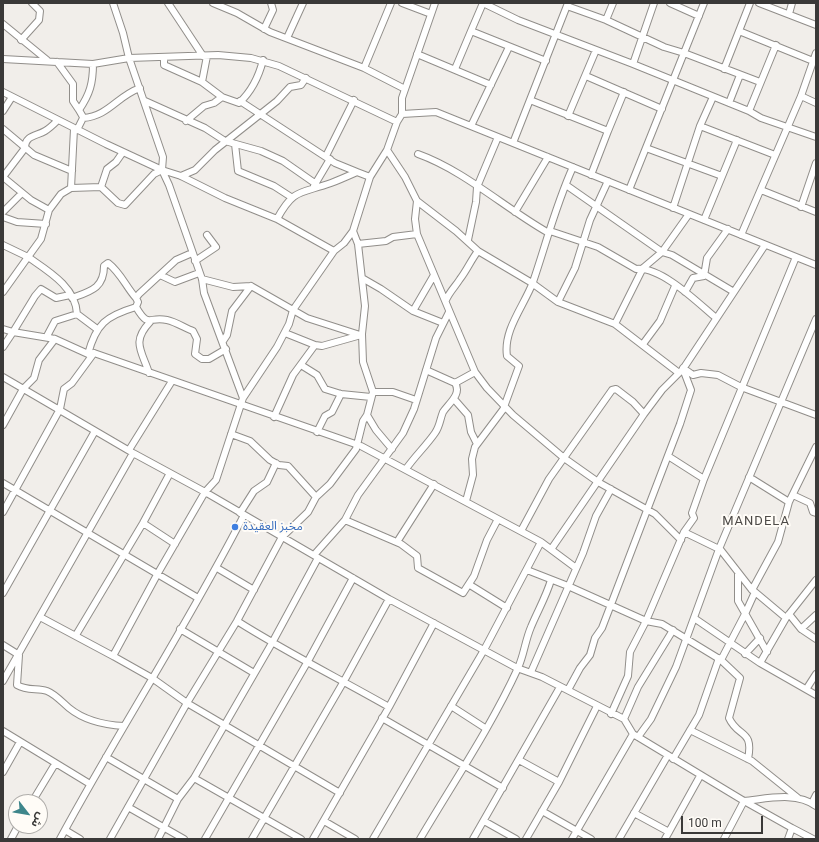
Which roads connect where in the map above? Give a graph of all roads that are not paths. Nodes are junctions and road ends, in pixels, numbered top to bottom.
1 (32, 3) edge
2 (113, 3) edge
3 (168, 3) edge
4 (213, 3) edge
5 (271, 3) edge
6 (303, 3) edge
7 (391, 3) edge
8 (402, 3) edge
9 (435, 3) edge
10 (483, 3) edge
11 (613, 3) edge
12 (654, 3) edge
13 (670, 3) edge
14 (704, 3) edge
15 (750, 3) edge
16 (759, 3) edge
17 (792, 3) edge
18 (567, 4) edge
19 (227, 5) edge
20 (431, 14) junction
21 (789, 14) junction
22 (699, 16) junction
23 (606, 20) junction
24 (3, 24) edge
25 (816, 25) edge
26 (264, 29) junction
27 (471, 31) junction
28 (739, 31) junction
29 (556, 34) junction
30 (643, 36) junction
31 (287, 38) junction
32 (21, 40) junction
33 (776, 45) junction
34 (509, 46) junction
35 (596, 50) junction
36 (684, 53) junction
37 (816, 53) edge
38 (417, 54) junction
39 (205, 56) junction
40 (129, 58) junction
41 (164, 58) junction
42 (3, 59) edge
43 (47, 60) junction
44 (263, 60) junction
45 (546, 61) junction
46 (813, 61) junction
47 (57, 62) junction
48 (93, 64) junction
49 (633, 64) junction
50 (364, 68) junction
51 (455, 69) junction
52 (724, 69) junction
53 (740, 74) junction
54 (586, 76) junction
55 (306, 78) junction
56 (674, 79) junction
57 (202, 82) junction
58 (760, 82) junction
59 (491, 85) junction
60 (140, 88) junction
61 (405, 89) junction
62 (3, 92) edge
63 (624, 92) junction
64 (801, 96) junction
65 (12, 97) junction
66 (222, 97) junction
67 (713, 97) junction
68 (354, 100) junction
69 (530, 100) junction
70 (145, 101) junction
71 (240, 101) junction
72 (816, 103) edge
73 (729, 104) junction
74 (662, 109) junction
75 (79, 110) junction
76 (3, 111) edge
77 (749, 111) junction
78 (260, 114) junction
79 (402, 114) junction
80 (568, 116) junction
81 (84, 117) junction
82 (58, 120) junction
83 (186, 121) junction
84 (397, 122) junction
85 (471, 126) junction
86 (700, 126) junction
87 (788, 126) junction
88 (3, 129) edge
89 (75, 130) junction
90 (608, 131) junction
91 (498, 137) junction
92 (816, 137) edge
93 (737, 140) junction
94 (225, 141) junction
95 (513, 143) junction
96 (235, 144) junction
97 (25, 148) junction
98 (646, 148) junction
99 (387, 150) junction
100 (123, 152) junction
101 (418, 154) dead end
102 (775, 155) junction
103 (548, 157) junction
104 (328, 158) junction
105 (689, 163) junction
106 (816, 163) edge
107 (573, 167) junction
108 (162, 170) junction
109 (72, 171) junction
110 (356, 172) junction
111 (814, 172) edge
112 (591, 175) junction
113 (181, 176) junction
114 (722, 176) junction
115 (3, 177) edge
116 (370, 177) junction
117 (608, 181) junction
118 (566, 185) junction
119 (314, 186) junction
120 (101, 187) junction
121 (477, 187) junction
122 (71, 188) junction
123 (629, 190) junction
124 (761, 190) junction
125 (22, 193) junction
126 (291, 197) junction
127 (417, 201) junction
128 (597, 206) junction
129 (800, 207) junction
130 (673, 208) junction
131 (49, 210) junction
132 (3, 212) edge
133 (515, 212) junction
134 (816, 212) edge
135 (689, 214) junction
136 (3, 217) edge
137 (277, 219) junction
138 (704, 220) junction
139 (46, 224) junction
140 (728, 230) junction
141 (353, 231) junction
142 (547, 232) junction
143 (417, 234) junction
144 (207, 235) dead end
145 (741, 235) junction
146 (468, 240) junction
147 (584, 242) junction
148 (358, 244) junction
149 (765, 244) junction
150 (3, 245) edge
151 (334, 251) junction
152 (478, 251) junction
153 (662, 252) junction
154 (192, 253) junction
155 (28, 257) junction
156 (796, 257) junction
157 (195, 261) junction
158 (816, 265) edge
159 (643, 268) junction
160 (160, 275) junction
161 (434, 275) junction
162 (200, 276) junction
163 (704, 276) junction
164 (362, 278) junction
165 (532, 284) junction
166 (251, 286) junction
167 (675, 286) junction
168 (3, 292) edge
169 (684, 292) junction
170 (734, 292) junction
171 (71, 297) junction
172 (136, 298) junction
173 (446, 300) junction
174 (558, 302) junction
175 (136, 307) junction
176 (293, 310) junction
177 (413, 311) junction
178 (449, 312) junction
179 (77, 314) junction
180 (716, 318) junction
181 (816, 319) edge
182 (150, 322) junction
183 (443, 323) junction
184 (615, 324) junction
185 (3, 329) edge
186 (97, 329) junction
187 (14, 332) junction
188 (285, 333) junction
189 (361, 335) junction
190 (47, 336) junction
191 (55, 339) junction
192 (223, 341) junction
193 (643, 344) junction
194 (315, 345) junction
195 (3, 347) edge
196 (226, 349) junction
197 (91, 353) junction
198 (301, 365) junction
199 (426, 370) junction
200 (681, 370) junction
201 (475, 372) junction
202 (149, 373) junction
203 (3, 377) edge
204 (172, 381) junction
205 (455, 383) junction
206 (741, 387) junction
207 (23, 388) junction
208 (341, 394) junction
209 (372, 394) junction
210 (243, 398) junction
211 (454, 399) junction
212 (416, 400) junction
213 (780, 402) junction
214 (241, 406) junction
215 (504, 407) junction
216 (60, 409) junction
217 (644, 414) junction
218 (368, 415) junction
219 (816, 415) edge
220 (274, 417) junction
221 (3, 425) edge
222 (95, 431) junction
223 (318, 432) junction
224 (231, 434) junction
225 (477, 444) junction
226 (356, 445) junction
227 (816, 446) edge
228 (392, 449) junction
229 (131, 452) junction
230 (668, 456) junction
231 (385, 458) junction
232 (564, 458) junction
233 (276, 463) junction
234 (406, 469) junction
235 (170, 473) junction
236 (749, 477) junction
237 (704, 479) junction
238 (598, 482) junction
239 (3, 483) edge
240 (434, 484) junction
241 (611, 489) junction
242 (16, 490) junction
243 (206, 492) junction
244 (793, 495) junction
245 (316, 497) junction
246 (466, 501) junction
247 (789, 502) junction
248 (648, 510) junction
249 (50, 511) junction
250 (3, 512) edge
251 (242, 514) junction
252 (816, 514) edge
253 (498, 519) junction
254 (344, 520) junction
255 (143, 523) junction
256 (521, 531) junction
257 (88, 532) junction
258 (684, 532) junction
259 (282, 537) junction
260 (681, 540) junction
261 (397, 542) junction
262 (540, 542) junction
263 (175, 544) junction
264 (552, 548) junction
265 (719, 549) junction
266 (124, 555) junction
267 (316, 557) junction
268 (217, 568) junction
269 (576, 568) junction
270 (527, 570) junction
271 (158, 573) junction
272 (738, 574) junction
273 (353, 578) junction
274 (551, 580) junction
275 (816, 580) edge
276 (470, 585) junction
277 (568, 586) junction
278 (254, 590) junction
279 (754, 591) junction
280 (3, 593) edge
281 (198, 598) junction
282 (389, 599) junction
283 (609, 605) junction
284 (507, 608) junction
285 (746, 614) junction
286 (816, 614) edge
287 (788, 616) junction
288 (40, 617) junction
289 (694, 618) junction
290 (237, 620) junction
291 (646, 621) junction
292 (434, 623) junction
293 (800, 629) junction
294 (180, 630) junction
295 (673, 630) junction
296 (76, 635) junction
297 (760, 638) junction
298 (686, 639) junction
299 (816, 639) edge
300 (272, 643) junction
301 (729, 644) junction
302 (3, 645) edge
303 (484, 650) junction
304 (218, 651) junction
305 (767, 652) junction
306 (745, 654) junction
307 (19, 655) junction
308 (113, 656) junction
309 (720, 659) junction
310 (308, 661) junction
311 (760, 664) junction
312 (518, 668) junction
313 (531, 672) junction
314 (254, 674) junction
315 (816, 674) edge
316 (152, 678) junction
317 (3, 681) edge
318 (344, 681) junction
319 (560, 687) junction
320 (807, 688) junction
321 (568, 690) junction
322 (816, 695) edge
323 (187, 703) junction
324 (451, 706) junction
325 (597, 706) junction
326 (389, 707) junction
327 (610, 714) junction
328 (382, 718) junction
329 (624, 719) junction
330 (224, 725) junction
331 (124, 726) junction
332 (486, 728) junction
333 (690, 730) junction
334 (3, 731) edge
335 (635, 736) junction
336 (20, 742) junction
337 (428, 745) junction
338 (259, 746) junction
339 (106, 757) junction
340 (671, 757) junction
341 (748, 759) junction
342 (519, 760) junction
343 (55, 764) junction
344 (464, 765) junction
345 (294, 766) junction
346 (3, 772) edge
347 (700, 776) junction
348 (194, 778) junction
349 (144, 779) junction
350 (559, 782) junction
351 (90, 784) junction
352 (503, 788) junction
353 (340, 793) junction
354 (37, 794) edge
355 (816, 795) edge
356 (229, 797) junction
357 (798, 798) junction
358 (178, 799) junction
359 (744, 801) junction
360 (814, 805) edge
361 (128, 807) junction
362 (542, 811) junction
363 (634, 813) junction
364 (265, 817) junction
365 (324, 820) junction
366 (484, 821) junction
367 (164, 828) junction
368 (792, 828) junction
369 (65, 830) junction
370 (577, 831) junction
371 (669, 832) junction
372 (60, 839) edge
373 (80, 839) edge
374 (110, 839) edge
375 (158, 839) edge
376 (184, 839) edge
377 (205, 839) edge
378 (252, 839) edge
379 (301, 839) edge
380 (313, 839) edge
381 (355, 839) edge
382 (373, 839) edge
383 (420, 839) edge
384 (473, 839) edge
385 (516, 839) edge
386 (526, 839) edge
387 (572, 839) edge
388 (592, 839) edge
389 (619, 839) edge
390 (665, 839) edge
391 (724, 839) edge
392 (788, 839) edge
393 (813, 839) edge

1 - 32 street
2 - 40 street
3 - 39 street
4 - 19 street
5 - 26 street
6 - 31 street
7 - 50 street
8 - 20 street
9 - 20 street
10 - 27 street
10 - 29 street
11 - 23 street
12 - 30 street
13 - 22 street
14 - 22 street
15 - 28 street
16 - 21 street
17 - 21 street
18 - 23 street
18 - 29 street
19 - 26 street
20 - 38 street
21 - 25 street
22 - 36 street
23 - 30 street
24 - 32 street
26 - 31 street
27 - 34 street
27 - 51 street
28 - 33 street
28 - 52 street
29 - 35 street
29 - 45 street
30 - 36 street
30 - 49 street
31 - 50 street
32 - 43 street
33 - 46 street
33 - 58 street
34 - 45 street
34 - 59 street
35 - 49 street
35 - 54 street
36 - 52 street
36 - 56 street
37 - 46 street
38 - 51 street
38 - 61 street
39 - 41 street
39 - 44 street
39 - 57 street
40 - 41 street
40 - 48 street
40 - 60 street
41 - 57 street
42 - 43 street
43 - 47 street
44 - 55 street
44 - 71 street
45 - 69 street
46 - 64 street
47 - 48 street
47 - 75 street
48 - 75 street
49 - 56 street
50 - 61 street
51 - 59 street
52 - 53 street
53 - 58 street
53 - 73 street
54 - 63 street
54 - 80 street
55 - 68 street
55 - 78 street
56 - 67 street
56 - 74 street
57 - 66 street
58 - 77 street
59 - 85 street
60 - 70 street
60 - 81 street
61 - 79 street
62 - 65 street
63 - 74 street
63 - 90 street
64 - 72 street
64 - 87 street
65 - 76 street
65 - 82 street
66 - 71 street
66 - 83 street
67 - 73 street
67 - 86 street
68 - 84 street
68 - 104 street
69 - 80 street
69 - 95 street
70 - 83 street
70 - 108 street
71 - 78 street
73 - 77 street
74 - 98 street
75 - 81 street
77 - 87 street
78 - 94 street
78 - 104 street
79 - 84 street
79 - 85 street
80 - 90 street
81 - 89 street
82 - 89 street
82 - 97 street
83 - 94 street
84 - 99 street
85 - 91 street
86 - 93 street
86 - 105 street
87 - 92 street
87 - 102 street
88 - 97 street
89 - 100 street
89 - 109 street
90 - 112 street
91 - 95 street
91 - 121 street
93 - 102 street
93 - 114 street
94 - 96 street
94 - 113 street
95 - 103 street
96 - 119 street
96 - 126 street
97 - 109 street
97 - 115 street
98 - 105 street
98 - 123 street
99 - 116 street
99 - 127 street
100 - 108 street
100 - 120 street
101 - 121 street
102 - 124 street
103 - 107 street
103 - 133 street
104 - 110 street
104 - 119 street
105 - 114 street
105 - 130 street
106 - 111 street
107 - 112 street
107 - 118 street
108 - 113 street
108 - 120 street
108 - 154 street
109 - 122 street
110 - 116 street
110 - 119 street
111 - 129 street
112 - 117 street
113 - 137 street
114 - 138 street
115 - 125 street
116 - 141 street
117 - 123 street
117 - 128 street
118 - 128 street
118 - 142 street
119 - 126 street
120 - 122 street
121 - 133 street
121 - 146 street
122 - 131 street
123 - 130 street
124 - 129 street
124 - 145 street
125 - 131 street
125 - 132 street
126 - 137 street
127 - 143 street
127 - 146 street
128 - 147 street
128 - 153 street
129 - 134 street
130 - 135 street
131 - 139 street
133 - 142 street
135 - 138 street
135 - 153 street
136 - 139 street
137 - 151 street
138 - 140 street
139 - 155 street
140 - 145 street
140 - 163 street
141 - 148 street
141 - 151 street
142 - 147 street
142 - 165 street
143 - 148 street
143 - 161 street
144 - 157 street
145 - 149 street
146 - 152 street
147 - 159 street
147 - 174 street
148 - 164 street
149 - 156 street
149 - 170 street
150 - 155 street
151 - 176 street
152 - 165 street
152 - 173 street
153 - 159 street
153 - 163 street
154 - 157 street
154 - 160 street
155 - 168 street
155 - 171 street
156 - 158 street
156 - 206 street
157 - 162 street
159 - 167 street
159 - 184 street
160 - 162 street
160 - 172 street
161 - 173 street
161 - 177 street
162 - 166 street
162 - 192 street
163 - 169 street
163 - 170 street
164 - 177 street
164 - 189 street
165 - 174 street
165 - 215 street
166 - 176 street
166 - 192 street
167 - 169 street
167 - 193 street
169 - 180 street
170 - 180 street
171 - 172 street
171 - 179 street
171 - 187 street
172 - 175 street
173 - 178 street
174 - 184 street
175 - 182 street
175 - 186 street
176 - 188 street
176 - 189 street
177 - 183 street
178 - 183 street
178 - 201 street
179 - 186 street
179 - 190 street
180 - 200 street
181 - 213 street
182 - 196 street
182 - 202 street
183 - 199 street
184 - 193 street
185 - 187 street
186 - 197 street
187 - 190 street
187 - 195 street
188 - 194 street
188 - 210 street
189 - 194 street
189 - 209 street
190 - 191 street
191 - 197 street
191 - 207 street
192 - 196 street
193 - 200 street
194 - 198 street
196 - 210 street
197 - 202 street
197 - 216 street
198 - 208 street
198 - 220 street
199 - 205 street
199 - 212 street
200 - 206 street
200 - 217 street
200 - 230 street
201 - 205 street
201 - 215 street
202 - 204 street
203 - 207 street
204 - 214 street
204 - 229 street
205 - 211 street
206 - 213 street
206 - 237 street
207 - 216 street
207 - 221 street
208 - 209 street
208 - 223 street
209 - 212 street
209 - 218 street
210 - 214 street
211 - 225 street
211 - 234 street
212 - 228 street
213 - 219 street
213 - 236 street
214 - 220 street
214 - 224 street
215 - 225 street
215 - 232 street
216 - 222 street
216 - 242 street
217 - 232 street
217 - 238 street
218 - 226 street
218 - 228 street
220 - 223 street
222 - 229 street
222 - 249 street
223 - 226 street
224 - 233 street
224 - 243 street
225 - 246 street
226 - 231 street
226 - 245 street
227 - 244 street
228 - 231 street
229 - 235 street
229 - 257 street
230 - 237 street
230 - 248 street
231 - 234 street
231 - 254 street
232 - 238 street
232 - 256 street
233 - 245 street
233 - 251 street
234 - 240 street
235 - 243 street
235 - 255 street
236 - 247 street
236 - 265 street
237 - 258 street
238 - 241 street
238 - 264 street
239 - 242 street
240 - 246 street
240 - 261 street
241 - 248 street
241 - 269 street
242 - 249 street
242 - 250 street
243 - 251 street
243 - 263 street
244 - 247 street
244 - 252 street
245 - 259 street
246 - 253 street
247 - 279 street
248 - 260 street
248 - 283 street
249 - 257 street
249 - 280 street
251 - 259 street
251 - 268 street
253 - 256 street
253 - 276 street
254 - 261 street
254 - 267 street
255 - 263 street
255 - 266 street
256 - 262 street
257 - 266 street
257 - 288 street
258 - 260 street
258 - 265 street
259 - 267 street
259 - 278 street
260 - 291 street
261 - 276 street
262 - 264 street
262 - 270 street
263 - 271 street
264 - 269 street
265 - 272 street
265 - 289 street
266 - 271 street
266 - 296 street
267 - 273 street
267 - 300 street
268 - 278 street
268 - 281 street
269 - 277 street
270 - 274 street
270 - 284 street
271 - 281 street
271 - 308 street
272 - 279 street
272 - 285 street
273 - 282 street
273 - 310 street
274 - 277 street
274 - 312 street
275 - 287 street
276 - 284 street
277 - 283 street
277 - 313 street
278 - 290 street
279 - 285 street
279 - 287 street
281 - 294 street
282 - 292 street
282 - 318 street
283 - 291 street
283 - 321 street
284 - 303 street
285 - 297 street
285 - 301 street
286 - 293 street
287 - 293 street
287 - 305 street
288 - 296 street
288 - 307 street
289 - 298 street
289 - 301 street
290 - 300 street
290 - 304 street
291 - 295 street
291 - 327 street
292 - 303 street
292 - 326 street
293 - 299 street
294 - 304 street
294 - 316 street
295 - 298 street
295 - 329 street
296 - 308 street
297 - 305 street
297 - 306 street
298 - 309 street
298 - 335 street
300 - 310 street
300 - 314 street
301 - 306 street
301 - 309 street
302 - 307 street
303 - 312 street
303 - 324 street
304 - 314 street
304 - 323 street
305 - 311 street
306 - 311 street
307 - 317 street
307 - 331 street
308 - 316 street
309 - 333 street
309 - 341 street
310 - 318 street
310 - 338 street
311 - 320 street
312 - 313 street
312 - 332 street
313 - 319 street
314 - 330 street
315 - 320 street
316 - 323 street
316 - 331 street
318 - 326 street
318 - 345 street
319 - 321 street
319 - 342 street
320 - 322 street
321 - 325 street
323 - 330 street
323 - 349 street
324 - 332 street
324 - 337 street
325 - 327 street
325 - 350 street
326 - 328 street
327 - 329 street
328 - 337 street
328 - 353 street
329 - 335 street
330 - 338 street
330 - 348 street
331 - 339 street
332 - 344 street
333 - 340 street
333 - 341 street
334 - 336 street
335 - 340 street
335 - 370 street
336 - 343 street
336 - 346 street
337 - 344 street
337 - 382 street
338 - 345 street
338 - 356 street
339 - 349 street
339 - 351 street
340 - 347 street
340 - 363 street
341 - 357 street
342 - 350 street
342 - 352 street
343 - 351 street
343 - 354 street
344 - 352 street
344 - 383 street
345 - 353 street
345 - 364 street
347 - 359 street
347 - 371 street
348 - 356 street
348 - 358 street
349 - 358 street
349 - 361 street
350 - 362 street
351 - 369 street
352 - 366 street
353 - 365 street
355 - 360 street
356 - 364 street
356 - 377 street
357 - 359 street
357 - 360 street
358 - 367 street
359 - 368 street
359 - 391 street
361 - 367 street
361 - 374 street
362 - 370 street
362 - 386 street
363 - 371 street
363 - 389 street
364 - 378 street
364 - 379 street
365 - 380 street
365 - 381 street
366 - 384 street
366 - 385 street
367 - 375 street
367 - 376 street
368 - 392 street
368 - 393 street
369 - 372 street
369 - 373 street
370 - 387 street
370 - 388 street
371 - 390 street

